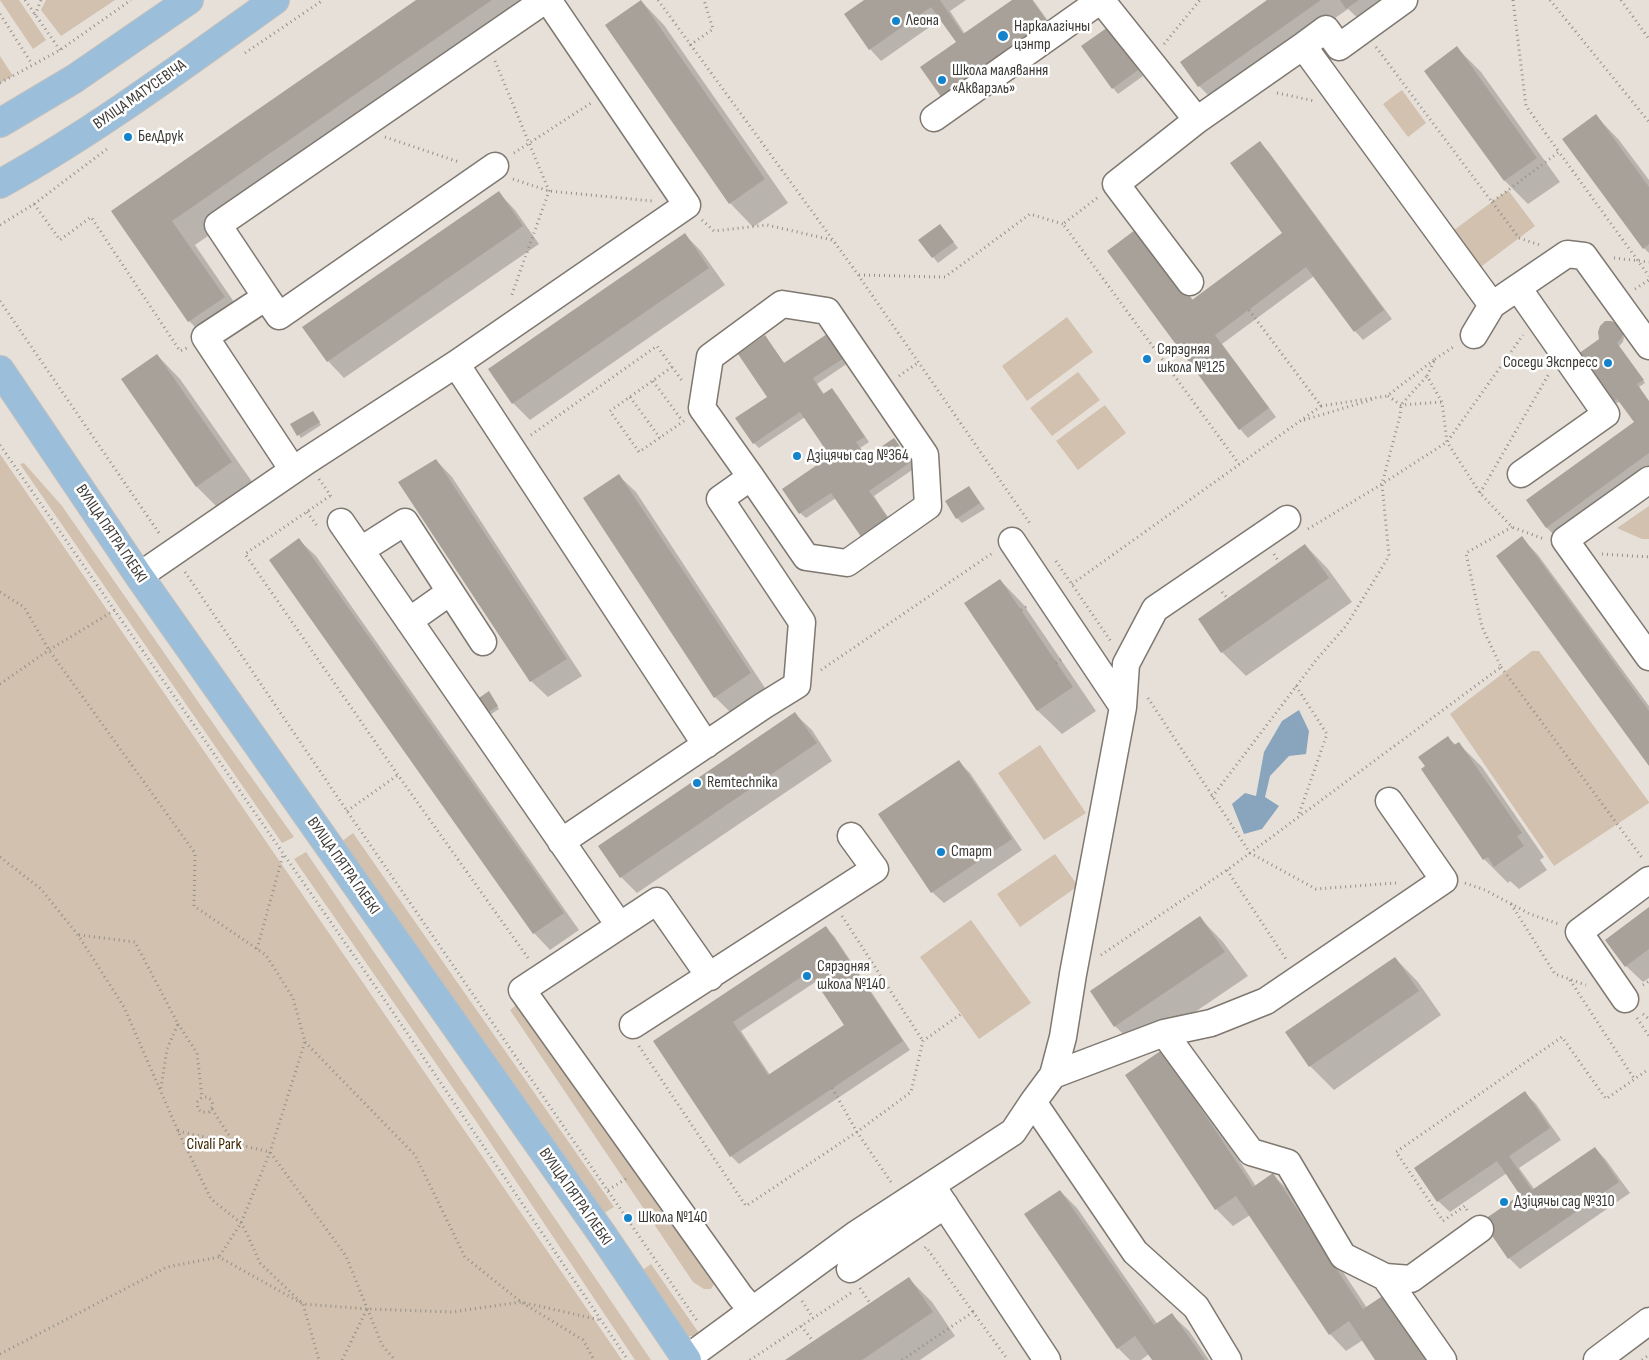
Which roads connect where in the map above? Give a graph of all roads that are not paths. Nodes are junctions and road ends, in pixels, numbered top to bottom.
1 (189, 0) edge
2 (275, 0) edge
3 (547, 0) edge
4 (1101, 0) edge
5 (1404, 0) edge
6 (1303, 46) junction
7 (934, 118) dead end
8 (1197, 120) junction
9 (0, 123) edge
10 (490, 168) road end
11 (0, 184) edge
12 (1190, 282) dead end
13 (1518, 288) junction
14 (266, 296) junction
15 (1492, 305) junction
16 (1474, 335) dead end
17 (1649, 346) edge
18 (456, 364) junction
19 (0, 370) edge
20 (293, 470) junction
21 (1520, 474) dead end
22 (751, 477) junction
23 (1649, 480) edge
24 (1287, 519) dead end
25 (330, 525) road end
26 (1007, 544) road end
27 (361, 550) junction
28 (139, 576) junction
29 (450, 592) junction
30 (409, 620) junction
31 (483, 642) dead end
32 (1649, 657) edge
33 (1123, 707) junction
34 (706, 745) junction
35 (1389, 801) dead end
36 (851, 836) dead end
37 (561, 842) junction
38 (1646, 870) edge
39 (619, 925) junction
40 (710, 976) junction
41 (1625, 999) dead end
42 (634, 1033) road end
43 (1164, 1033) junction
44 (1053, 1075) junction
45 (1033, 1102) junction
46 (939, 1196) junction
47 (1480, 1229) road end
48 (850, 1269) dead end
49 (1384, 1277) junction
50 (752, 1310) junction
51 (1649, 1321) edge
52 (687, 1359) edge
53 (1047, 1360) edge
54 (1228, 1360) edge
55 (1443, 1360) edge
56 (1597, 1360) edge

1 - 9 main road
2 - 11 main road, ВУЛІЦА МАТУСЕВІЧА
3 - 14 lane
3 - 18 lane
4 - 7 lane
4 - 8 lane
5 - 6 lane
6 - 8 lane
6 - 15 lane
8 - 12 lane
10 - 14 lane
13 - 15 lane
13 - 17 lane
13 - 21 lane
14 - 20 lane
15 - 16 lane
18 - 20 lane
18 - 34 lane
19 - 28 main road, ВУЛІЦА ПЯТРА ГЛЕБКІ
20 - 28 lane
22 - 22 lane
22 - 34 lane
23 - 32 lane
24 - 33 lane
25 - 27 lane
26 - 33 lane
27 - 29 lane
27 - 30 lane
28 - 52 main road, ВУЛІЦА ПЯТРА ГЛЕБКІ
29 - 30 lane
29 - 31 lane
30 - 37 lane
33 - 44 lane
34 - 37 lane
35 - 43 lane
36 - 40 lane
37 - 39 lane
38 - 41 lane
39 - 40 lane
39 - 50 lane
40 - 42 lane
43 - 44 lane
43 - 49 lane
44 - 45 lane
45 - 46 lane
45 - 54 lane
46 - 48 lane
46 - 50 lane
46 - 53 lane
47 - 49 lane
49 - 55 lane
50 - 52 lane
51 - 56 lane

